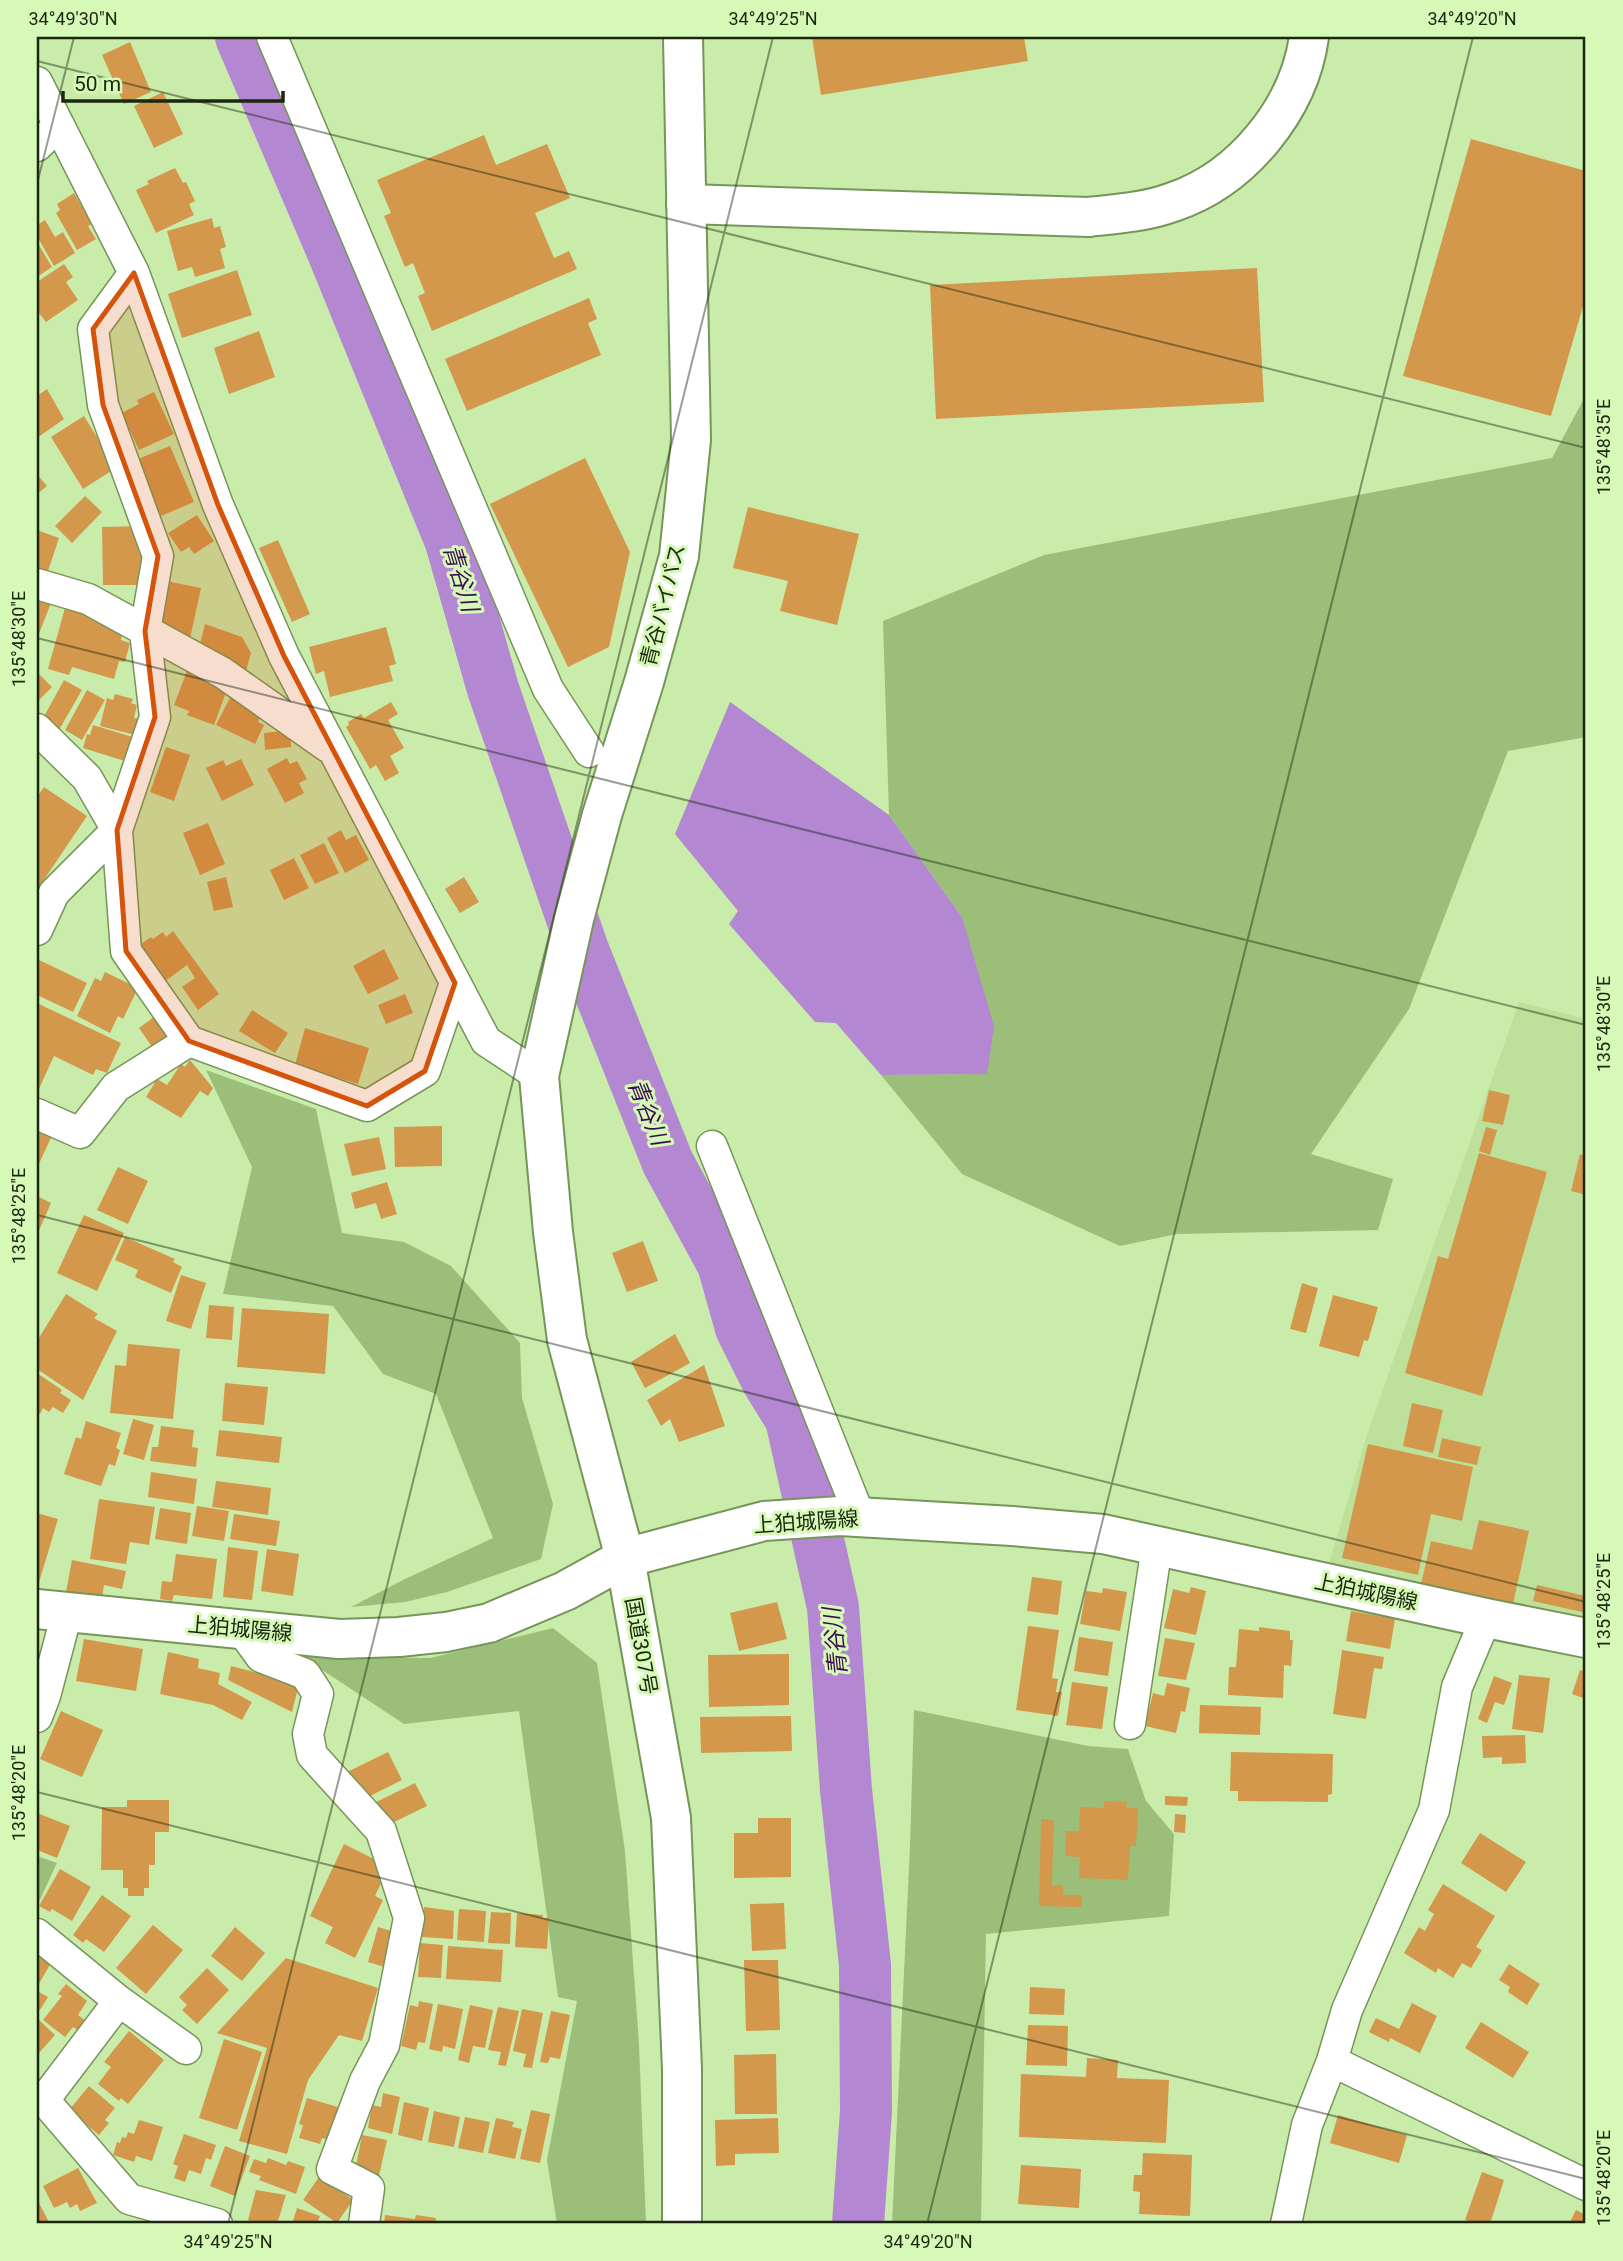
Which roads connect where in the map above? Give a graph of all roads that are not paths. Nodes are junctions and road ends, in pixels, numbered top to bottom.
1 (272, 37) edge
2 (683, 37) edge
3 (1309, 37) edge
4 (37, 82) edge
5 (59, 125) junction
6 (37, 146) edge
7 (686, 204) junction
8 (134, 273) junction
9 (37, 584) edge
10 (145, 631) junction
11 (37, 729) edge
12 (332, 749) junction
13 (589, 752) dead end
14 (117, 830) junction
15 (37, 930) edge
16 (455, 983) junction
17 (189, 1041) junction
18 (539, 1076) junction
19 (37, 1114) edge
20 (712, 1146) dead end
21 (850, 1516) junction
22 (1157, 1546) junction
23 (625, 1558) junction
24 (52, 1611) edge
25 (1486, 1618) junction
26 (240, 1628) junction
27 (1586, 1638) edge
28 (37, 1717) edge
29 (1130, 1724) dead end
30 (37, 1934) edge
31 (119, 2001) junction
32 (186, 2049) dead end
33 (1332, 2061) junction
34 (1586, 2185) edge
35 (217, 2224) edge
36 (364, 2224) edge
37 (682, 2224) edge
38 (1286, 2224) edge

1 - 13 street
2 - 7 main road, 青谷バイパス
3 - 7 main road
4 - 5 street
5 - 6 street
5 - 8 street
7 - 18 main road, 青谷バイパス
8 - 10 street
8 - 12 street
9 - 10 street
10 - 12 street
10 - 14 street
11 - 14 street
12 - 16 street
14 - 15 street
14 - 17 street
16 - 17 street
16 - 18 street
17 - 19 street
18 - 23 main road, 国道307号
20 - 21 street
21 - 22 main road, 上狛城陽線
21 - 23 main road, 上狛城陽線
22 - 25 main road, 上狛城陽線
22 - 29 street
23 - 26 main road, 上狛城陽線
23 - 37 main road, 国道307号
24 - 26 main road, 上狛城陽線
24 - 28 street
25 - 27 main road, 上狛城陽線
25 - 33 street
26 - 36 street
30 - 31 street
31 - 32 street
31 - 35 street
33 - 34 street
33 - 38 street

